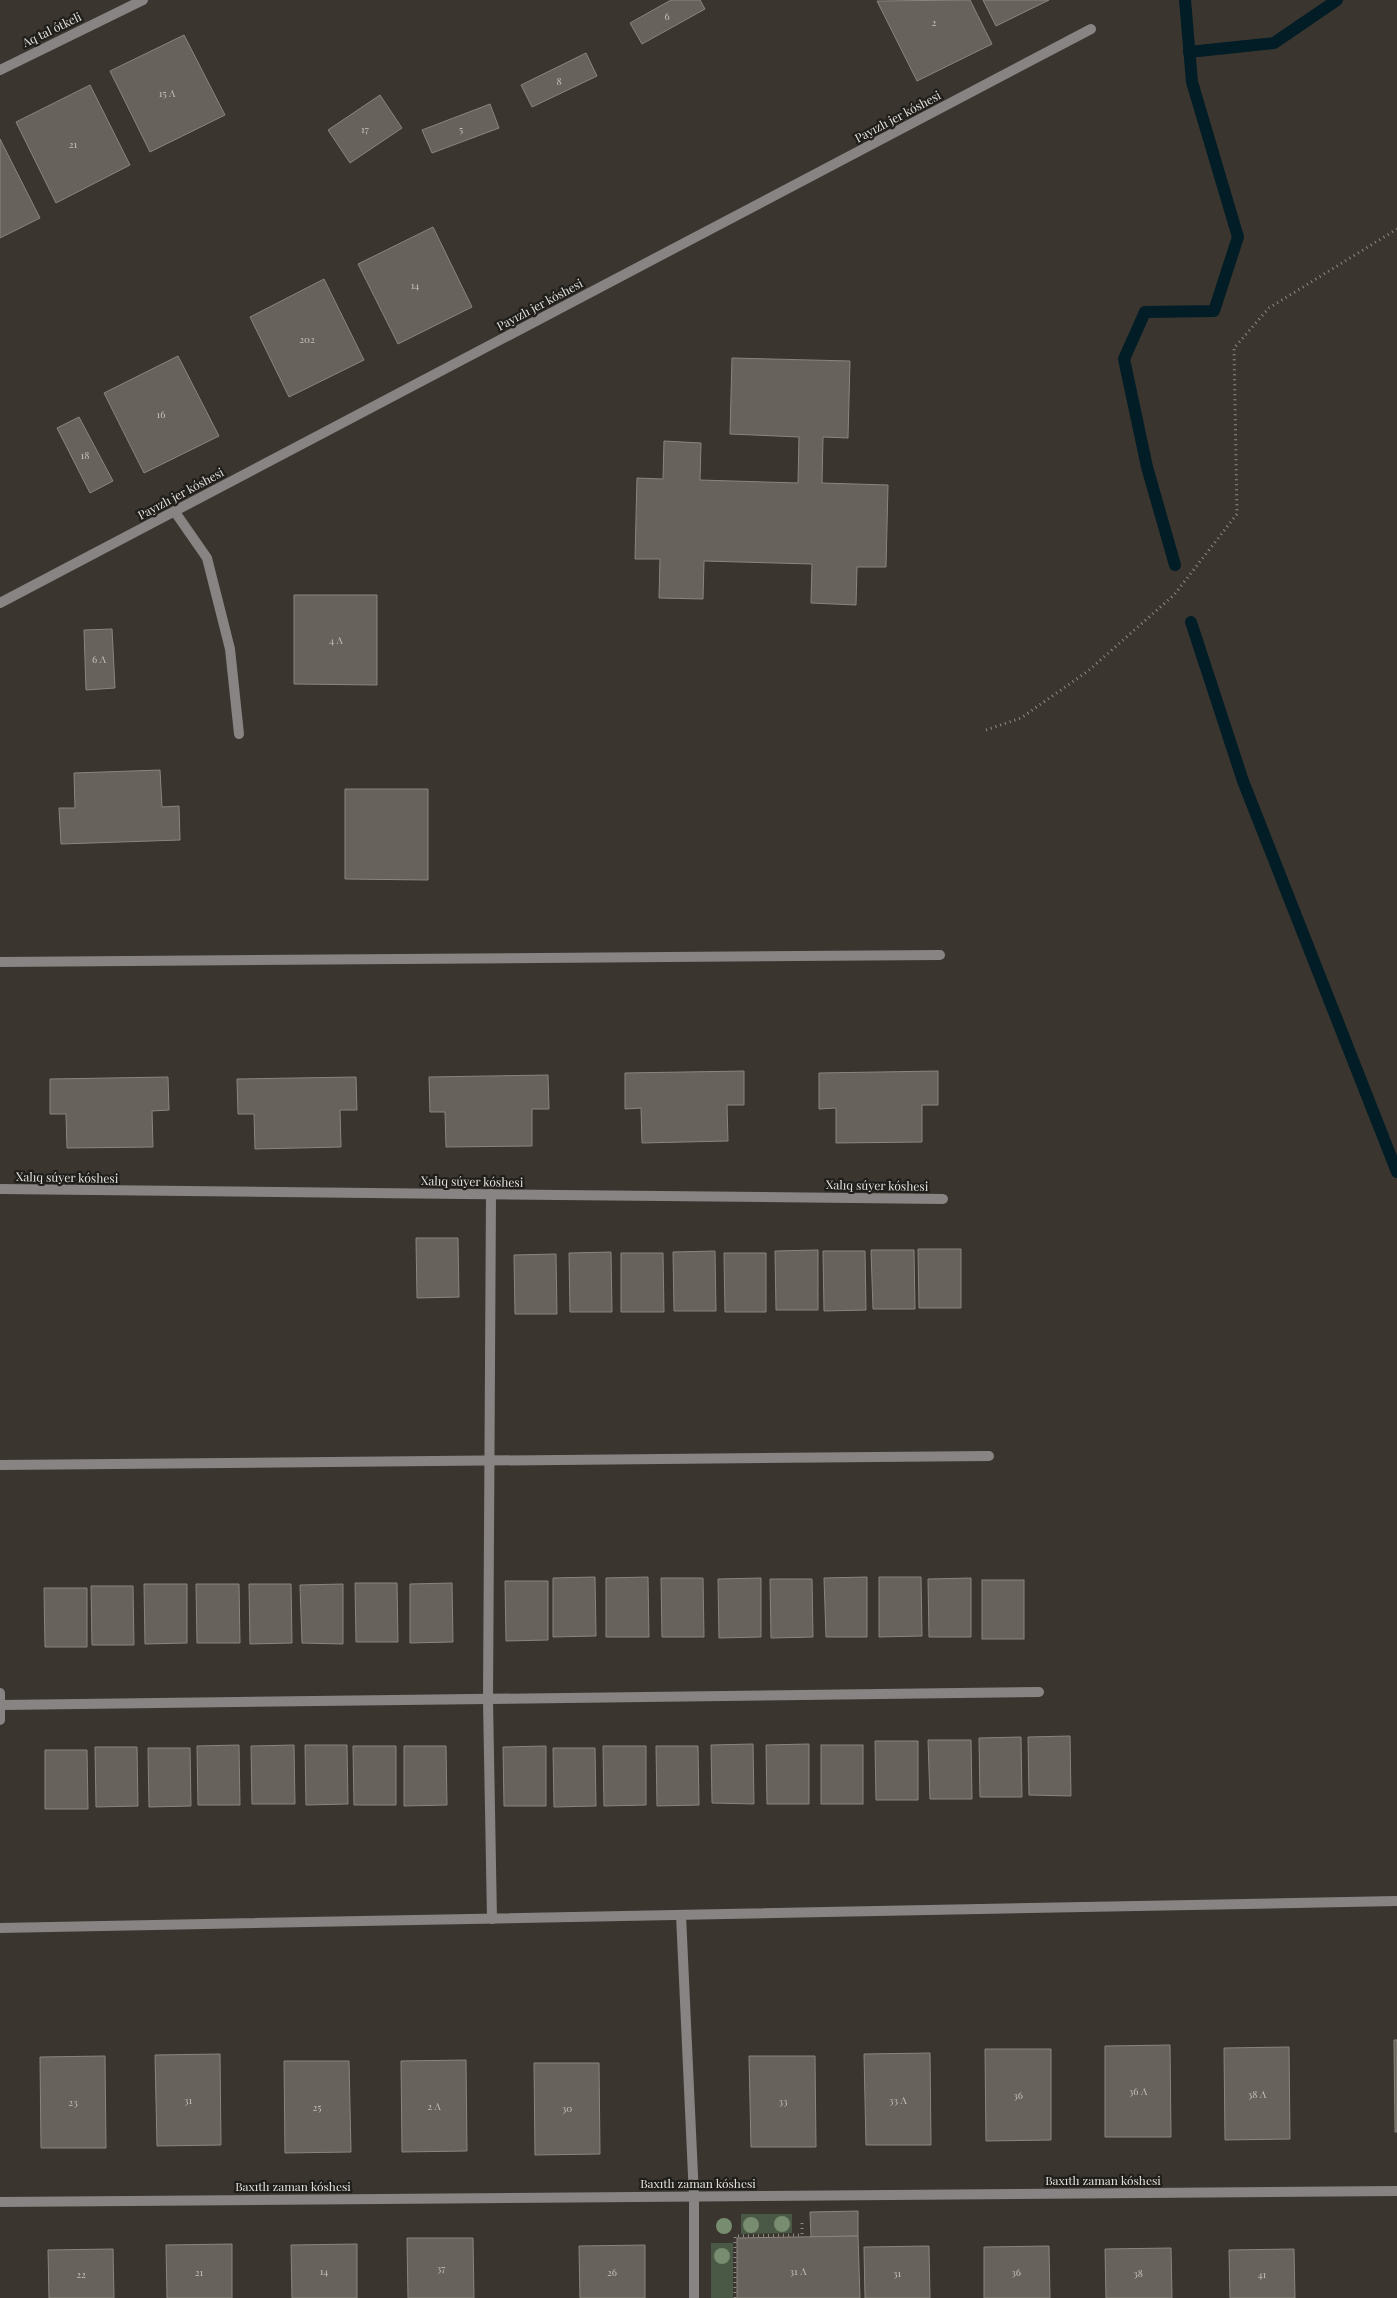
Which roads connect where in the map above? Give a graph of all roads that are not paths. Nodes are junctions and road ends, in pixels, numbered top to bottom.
1 (142, 0) edge
2 (1091, 29) dead end
3 (0, 70) edge
4 (175, 512) junction
5 (0, 603) edge
6 (239, 734) dead end
7 (940, 955) dead end
8 (0, 962) edge
9 (0, 1189) edge
10 (491, 1194) junction
11 (943, 1199) dead end
12 (989, 1456) dead end
13 (489, 1460) junction
14 (0, 1464) edge
15 (1039, 1692) dead end
16 (0, 1693) edge
17 (488, 1700) junction
18 (1, 1705) edge
19 (0, 1720) edge
20 (1397, 1901) edge
21 (681, 1915) junction
22 (492, 1919) junction
23 (0, 1928) edge
24 (1397, 2192) edge
25 (694, 2197) junction
26 (0, 2202) edge
27 (694, 2298) edge

1 - 3 street, Aq tal ótkeli
2 - 4 street, Payızlı jer kóshesi
4 - 5 street, Payızlı jer kóshesi
4 - 6 street
7 - 8 street
9 - 10 street, Xalıq súyer kóshesi
10 - 11 street, Xalıq súyer kóshesi
10 - 13 street
12 - 13 street
13 - 14 street
13 - 17 street
15 - 17 street
16 - 18 street
17 - 18 street
17 - 22 street
18 - 19 street
20 - 21 street
21 - 22 street
21 - 25 street
22 - 23 street
24 - 25 street, Baxıtlı zaman kóshesi
25 - 26 street, Baxıtlı zaman kóshesi
25 - 27 street

